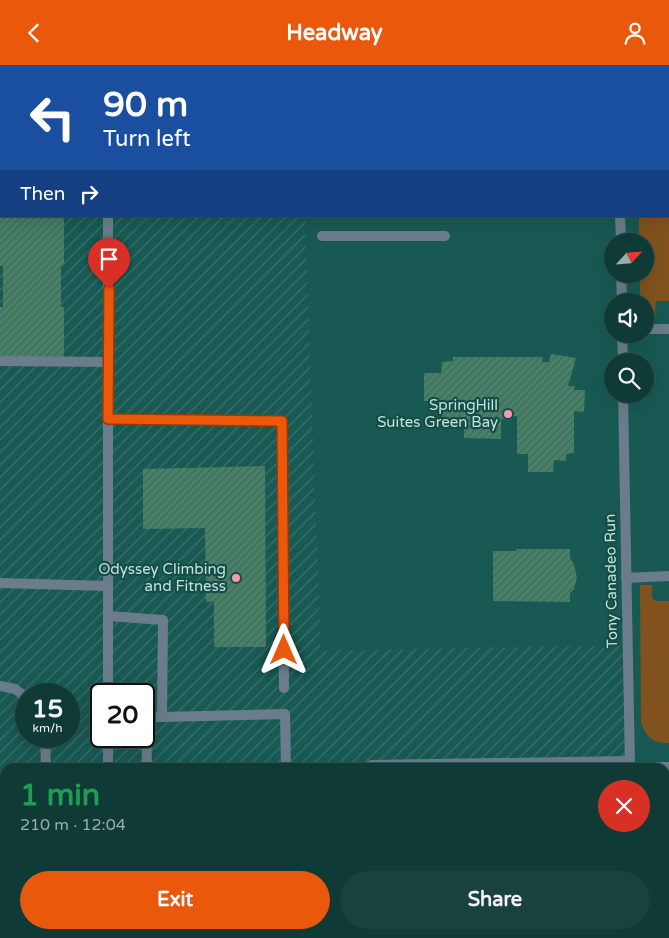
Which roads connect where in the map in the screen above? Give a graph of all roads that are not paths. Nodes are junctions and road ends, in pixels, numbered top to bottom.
1 (108, 217) edge
2 (620, 217) edge
3 (621, 233) edge
4 (322, 236) dead end
5 (445, 236) dead end
6 (654, 329) edge
7 (669, 329) edge
8 (0, 361) edge
9 (109, 362) junction
10 (623, 403) edge
11 (108, 419) junction
12 (669, 576) edge
13 (626, 578) junction
14 (0, 583) edge
15 (108, 586) junction
16 (108, 616) junction
17 (108, 683) edge
18 (0, 686) edge
19 (284, 688) dead end
20 (15, 689) edge
21 (162, 717) junction
22 (45, 748) edge
23 (108, 748) edge
24 (46, 763) edge
25 (108, 763) edge
26 (147, 763) edge
27 (286, 763) edge
28 (630, 763) edge

1 - 9 street
2 - 3 street
4 - 5 street
6 - 7 street
8 - 9 street
9 - 11 street
10 - 13 street, Tony Canadeo Run
11 - 15 street
11 - 19 street
12 - 13 street
13 - 28 street, Tony Canadeo Run
14 - 15 street
15 - 16 street
16 - 17 street
16 - 21 street
18 - 20 street
21 - 26 street
21 - 27 street
22 - 24 street
23 - 25 street

